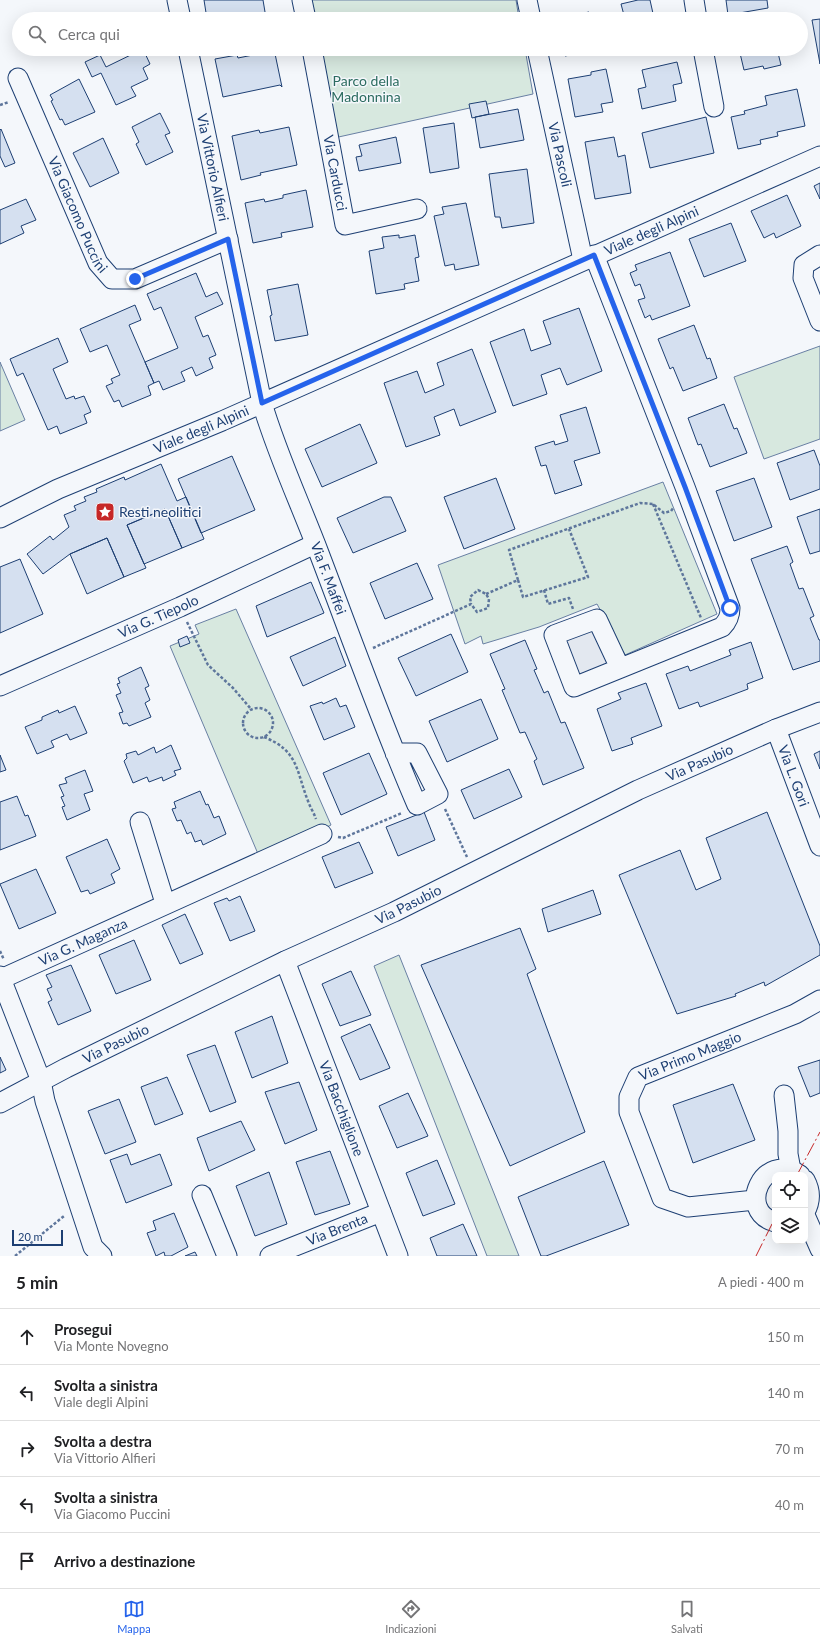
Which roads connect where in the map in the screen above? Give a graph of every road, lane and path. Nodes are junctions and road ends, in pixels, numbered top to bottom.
1 (177, 0) edge
2 (302, 0) edge
3 (526, 0) edge
4 (694, 0) edge
5 (180, 12) edge
6 (305, 12) edge
7 (529, 12) edge
8 (696, 12) edge
9 (189, 56) edge
10 (313, 56) edge
11 (539, 56) edge
12 (704, 56) edge
13 (18, 78) dead end
14 (714, 107) dead end
15 (820, 156) edge
16 (417, 209) dead end
17 (228, 239) junction
18 (820, 255) edge
19 (588, 258) junction
20 (820, 321) edge
21 (262, 403) junction
22 (0, 518) edge
23 (569, 529) junction
24 (315, 544) junction
25 (518, 580) junction
26 (544, 590) junction
27 (486, 594) junction
28 (471, 604) junction
29 (180, 607) junction
30 (579, 626) junction
31 (706, 634) junction
32 (358, 655) junction
33 (620, 668) junction
34 (0, 686) edge
35 (251, 709) junction
36 (820, 712) edge
37 (776, 729) junction
38 (264, 737) junction
39 (395, 753) junction
40 (438, 794) junction
41 (417, 805) junction
42 (140, 822) dead end
43 (322, 834) junction
44 (820, 846) edge
45 (467, 858) dead end
46 (165, 903) junction
47 (285, 961) junction
48 (0, 977) edge
49 (820, 1000) edge
50 (820, 1008) edge
51 (795, 1014) junction
52 (42, 1082) junction
53 (784, 1095) dead end
54 (0, 1103) edge
55 (790, 1172) edge
56 (797, 1172) edge
57 (808, 1187) edge
58 (202, 1195) dead end
59 (755, 1200) junction
60 (808, 1206) edge
61 (80, 1210) junction
62 (381, 1212) junction
63 (772, 1221) edge
64 (808, 1222) edge
65 (820, 1248) edge
66 (15, 1256) edge
67 (102, 1256) edge
68 (227, 1256) edge
69 (270, 1256) edge
70 (398, 1256) edge

1 - 5 street
2 - 6 street
3 - 7 street
4 - 8 street
9 - 17 street, Via Vittorio Alfieri
10 - 16 street, Via Carducci
11 - 19 street, Via Pascoli
12 - 14 street
13 - 17 street, Via Giacomo Puccini
15 - 19 street, Viale degli Alpini
17 - 21 street, Via Vittorio Alfieri
18 - 20 street
19 - 21 street, Viale degli Alpini
19 - 31 street, Via Pascoli
21 - 22 street, Viale degli Alpini
21 - 24 street, Via F. Maffei
23 - 25 path
23 - 26 path
23 - 31 path
24 - 29 street, Via G. Tiepolo
24 - 32 street, Via F. Maffei
25 - 26 path
25 - 27 path
26 - 30 path
27 - 28 path
27 - 28 path
28 - 32 path
29 - 34 street, Via G. Tiepolo
29 - 35 path
30 - 33 street
30 - 33 street, Via Pascoli
31 - 33 street, Via Pascoli
32 - 39 street, Via F. Maffei
35 - 38 path
35 - 38 path
36 - 37 street, Via Pasubio
37 - 44 street, Via L. Gori
37 - 47 street, Via Pasubio
38 - 43 path
39 - 40 street
39 - 41 street, Via F. Maffei
40 - 41 street
40 - 45 path
41 - 43 path
42 - 46 street
43 - 46 street, Via G. Maganza
46 - 48 street, Via G. Maganza
47 - 52 street, Via Pasubio
47 - 62 street, Via Bacchiglione
48 - 52 street
49 - 51 street, Via Primo Maggio
50 - 51 street, Via Primo Maggio
51 - 59 street, Via Primo Maggio
52 - 54 street, Via Pasubio
52 - 61 street
53 - 56 street
55 - 59 street
57 - 60 street
58 - 68 street
59 - 63 street
61 - 66 path
61 - 67 street
62 - 69 street, Via Brenta
62 - 70 street, Via Bacchiglione
64 - 65 street

